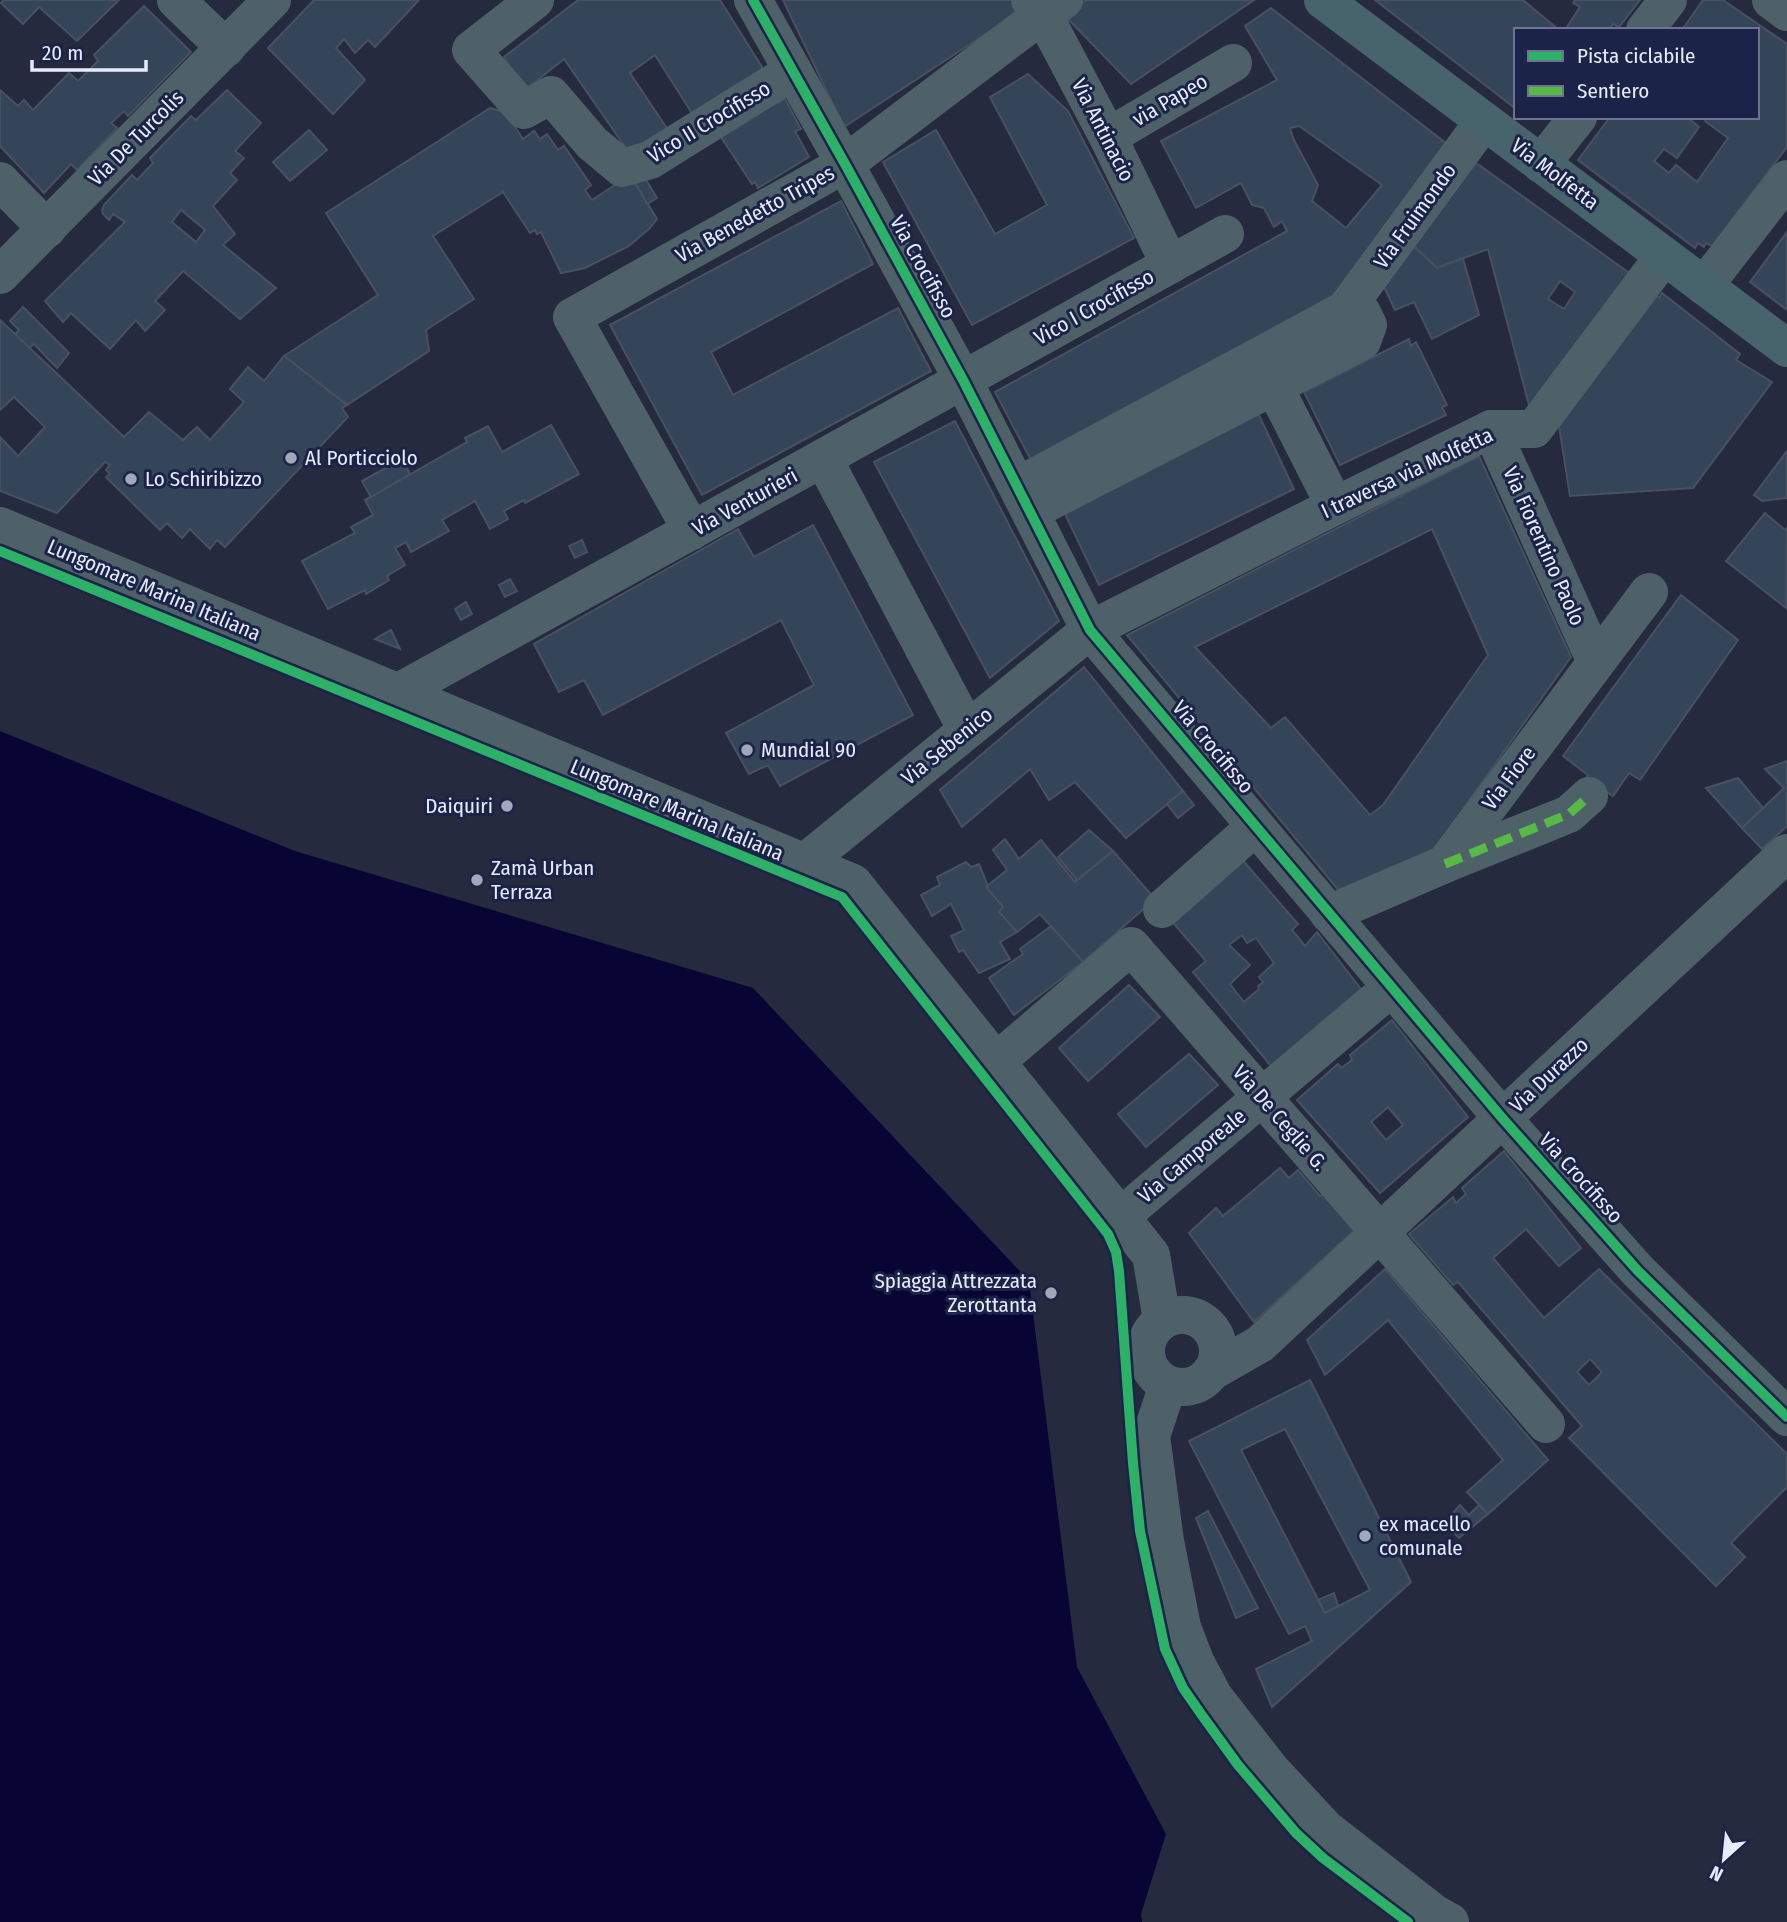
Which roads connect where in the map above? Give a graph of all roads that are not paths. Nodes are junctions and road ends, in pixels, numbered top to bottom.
1 (176, 0) edge
2 (272, 0) edge
3 (535, 0) edge
4 (752, 0) edge
5 (1323, 0) edge
6 (1668, 0) edge
7 (1771, 0) edge
8 (1046, 5) edge
9 (1787, 12) edge
10 (1647, 28) edge
11 (226, 48) junction
12 (1233, 63) dead end
13 (793, 71) junction
14 (1576, 119) edge
15 (1484, 121) junction
16 (1108, 137) junction
17 (845, 164) junction
18 (1541, 164) junction
19 (1787, 179) edge
20 (0, 181) edge
21 (47, 229) junction
22 (1225, 234) dead end
23 (1664, 256) junction
24 (1170, 265) junction
25 (0, 275) edge
26 (1704, 286) junction
27 (1345, 310) junction
28 (1787, 348) edge
29 (963, 380) junction
30 (1274, 386) junction
31 (1491, 429) junction
32 (823, 458) junction
33 (1024, 499) junction
34 (1335, 506) junction
35 (0, 526) edge
36 (692, 531) junction
37 (1649, 592) dead end
38 (1090, 630) junction
39 (1596, 662) junction
40 (397, 693) junction
41 (967, 730) junction
42 (1589, 796) dead end
43 (1255, 827) junction
44 (1787, 853) edge
45 (804, 863) junction
46 (1445, 864) junction
47 (1162, 909) dead end
48 (1329, 914) junction
49 (1392, 987) junction
50 (996, 1062) junction
51 (1262, 1097) junction
52 (1503, 1119) junction
53 (1120, 1217) junction
54 (1380, 1233) junction
55 (1163, 1320) junction
56 (1211, 1372) junction
57 (1168, 1385) junction
58 (1787, 1417) edge
59 (1546, 1424) dead end
60 (1450, 1922) edge

1 - 11 street
2 - 11 street, Via De Turcolis
3 - 13 street, Vico II Crocifisso
4 - 13 street, Via Crocifisso
5 - 15 main road, Via Molfetta
6 - 10 street
7 - 9 street
8 - 16 street, Via Antinacio
8 - 17 street, Via Benedetto Tripes
11 - 21 street, Via De Turcolis
12 - 16 street, via Papeo
13 - 17 street, Via Crocifisso
14 - 18 street
15 - 18 main road, Via Molfetta
15 - 27 street, Via Fruimondo
16 - 24 street, Via Antinacio
17 - 29 street, Via Crocifisso
17 - 36 street, Via Benedetto Tripes
18 - 23 main road, Via Molfetta
19 - 26 street
20 - 21 street
21 - 25 street, Via De Turcolis
22 - 24 street, Vico I Crocifisso
23 - 26 main road, Via Molfetta
23 - 31 street, I traversa via Molfetta
24 - 29 street, Vico I Crocifisso
26 - 28 main road, Via Molfetta
27 - 30 street
27 - 33 street
29 - 32 street, Vico I Crocifisso
29 - 33 street, Via Crocifisso
30 - 33 street
30 - 34 street
31 - 34 street, I traversa via Molfetta
31 - 39 street, Via Fiorentino Paolo
32 - 36 street, Via Venturieri
32 - 41 street, Via Venturieri
33 - 38 street, Via Crocifisso
34 - 38 street, I traversa via Molfetta
35 - 40 street, Lungomare Marina Italiana
36 - 40 street, Via Venturieri
37 - 39 street, Via Fiore
38 - 41 street, Via Sebenico
38 - 43 street, Via Crocifisso
39 - 46 street, Via Fiore
40 - 45 street, Lungomare Marina Italiana
41 - 45 street, Via Sebenico
42 - 46 street
43 - 47 street
43 - 48 street, Via Crocifisso
44 - 52 street, Via Durazzo
45 - 50 street, Lungomare Marina Italiana
46 - 48 street, Via Fiore
48 - 49 street, Via Crocifisso
49 - 51 street, Via Camporeale
49 - 52 street, Via Crocifisso
50 - 51 street, Via De Ceglie G.
50 - 53 street, Lungomare Marina Italiana
51 - 53 street, Via Camporeale
51 - 54 street, Via De Ceglie G.
52 - 54 street, Via Durazzo
52 - 58 street, Via Crocifisso
53 - 55 street, Lungomare Marina Italiana
54 - 56 street, Via Durazzo
54 - 59 street, Via De Ceglie G.
55 - 56 street
55 - 57 street
56 - 57 street
57 - 60 street

